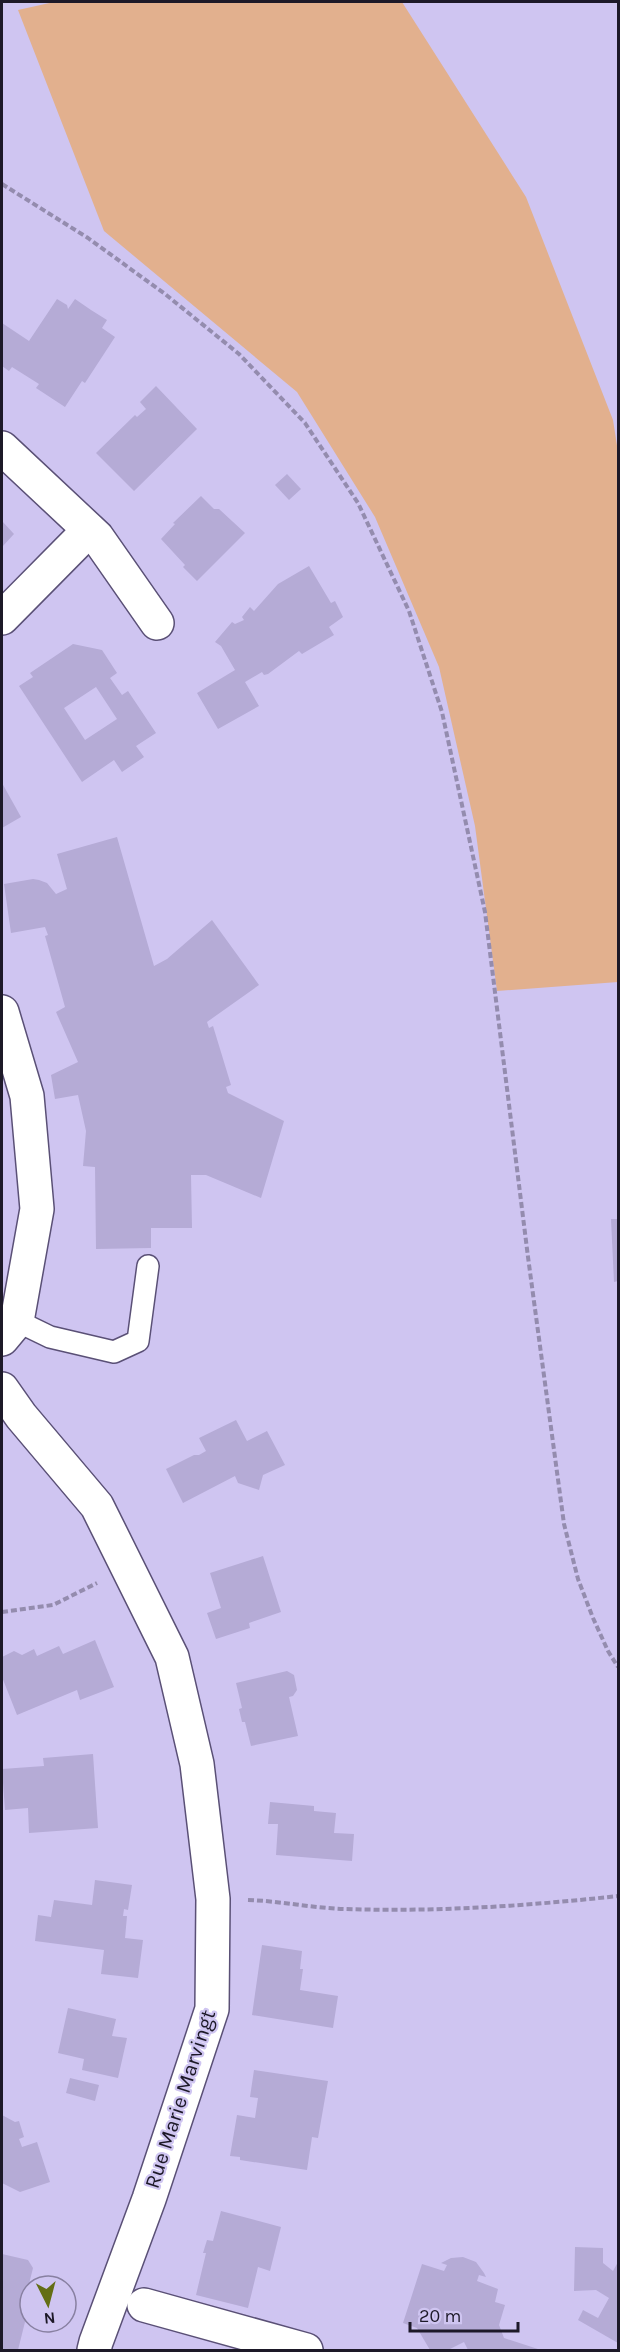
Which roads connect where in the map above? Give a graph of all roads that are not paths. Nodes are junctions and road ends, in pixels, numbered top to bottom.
1 (2, 448) edge
2 (89, 530) junction
3 (2, 618) edge
4 (157, 623) dead end
5 (2, 1012) edge
6 (148, 1266) dead end
7 (9, 1330) edge
8 (2, 1389) edge
9 (144, 2305) dead end
10 (94, 2350) edge
11 (306, 2350) edge

1 - 2 street
2 - 3 street
2 - 4 street
5 - 7 street
6 - 7 lane
8 - 10 street, Rue Marie Marvingt
9 - 11 street

